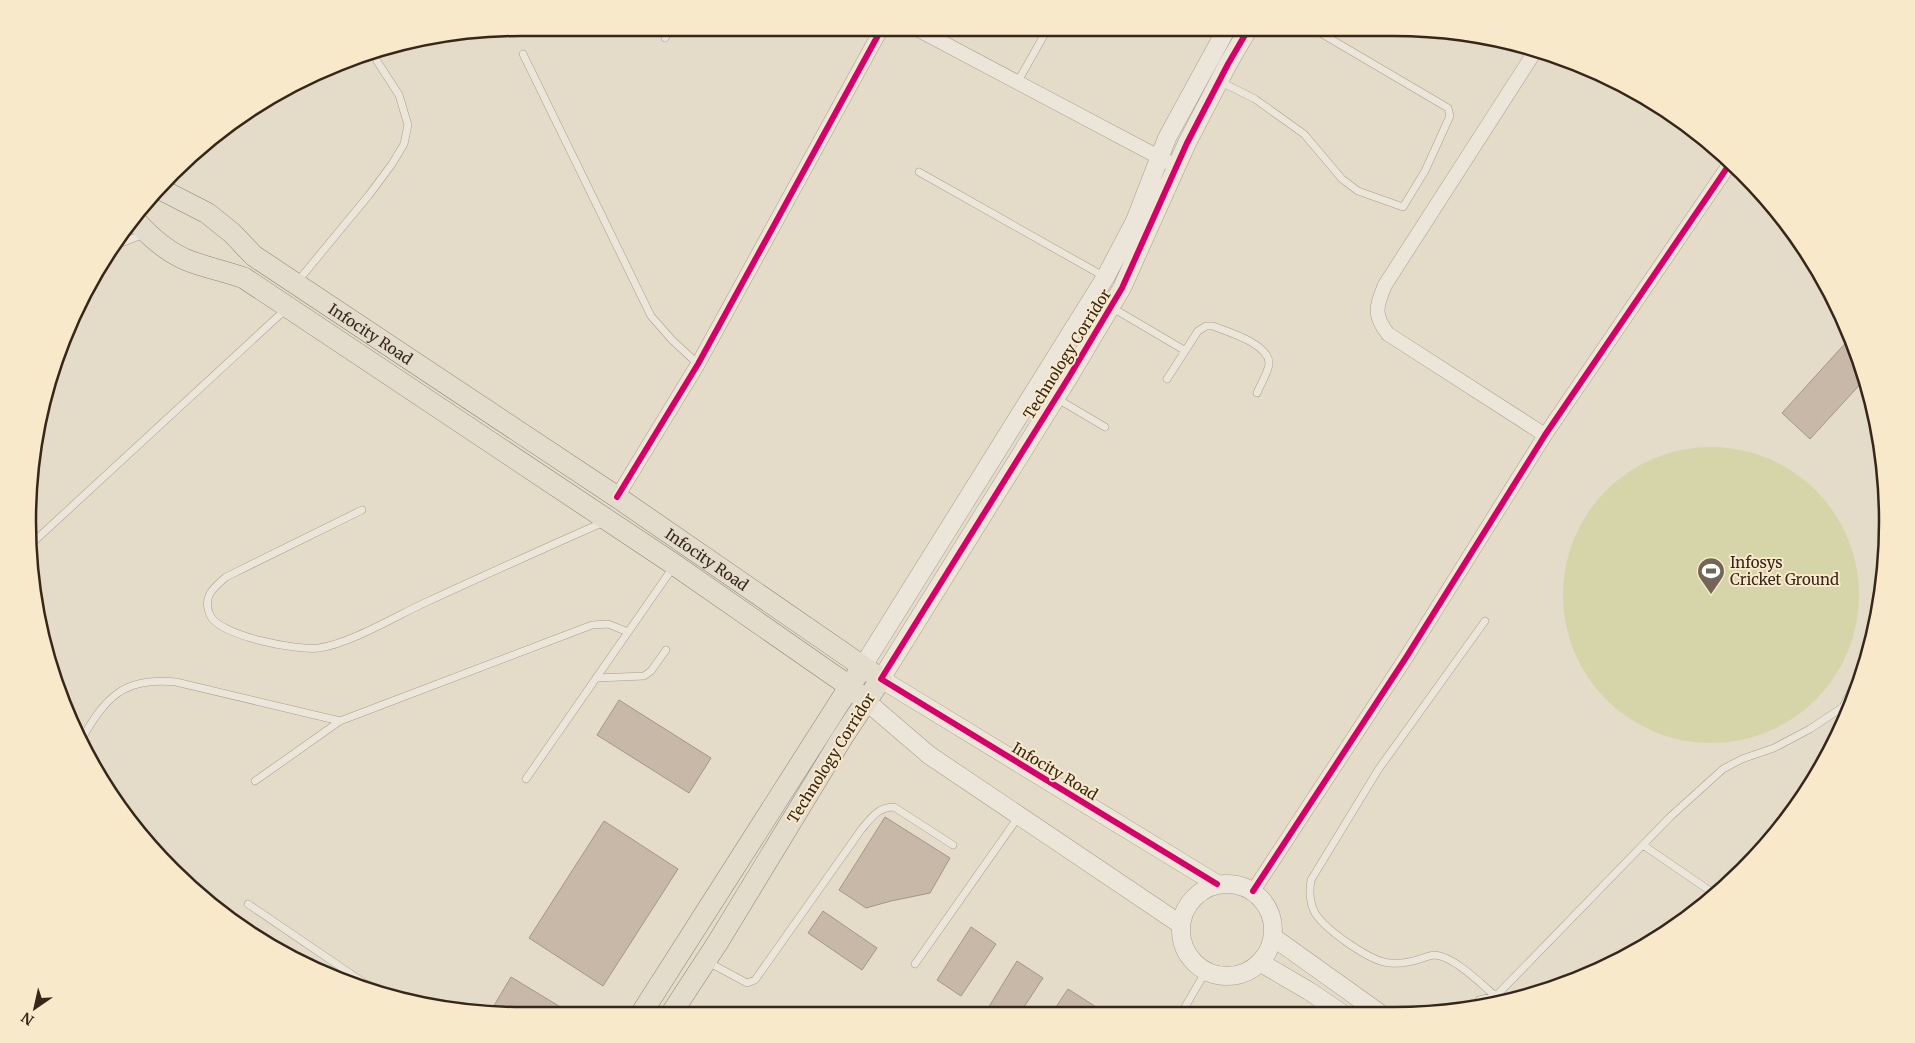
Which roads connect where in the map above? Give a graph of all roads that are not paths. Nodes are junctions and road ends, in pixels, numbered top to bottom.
1 (878, 36) edge
2 (930, 36) edge
3 (1043, 36) edge
4 (1224, 36) edge
5 (1244, 36) edge
6 (1326, 36) edge
7 (523, 54) dead end
8 (1532, 57) edge
9 (377, 61) dead end
10 (1219, 81) junction
11 (1017, 83) junction
12 (1159, 158) junction
13 (1177, 166) junction
14 (1726, 168) edge
15 (919, 172) dead end
16 (166, 192) edge
17 (140, 225) edge
18 (254, 256) junction
19 (244, 278) junction
20 (1105, 278) junction
21 (296, 283) junction
22 (288, 307) junction
23 (1111, 307) junction
24 (1184, 350) junction
25 (698, 364) junction
26 (1167, 379) dead end
27 (1257, 393) dead end
28 (1056, 398) junction
29 (1105, 427) dead end
30 (1545, 436) junction
31 (617, 497) junction
32 (362, 510) dead end
33 (608, 520) junction
34 (37, 539) edge
35 (675, 565) junction
36 (1485, 621) dead end
37 (628, 632) junction
38 (666, 650) dead end
39 (863, 666) junction
40 (596, 678) junction
41 (881, 679) junction
42 (849, 686) junction
43 (866, 701) junction
44 (1840, 711) edge
45 (340, 721) junction
46 (85, 734) edge
47 (526, 779) dead end
48 (255, 781) dead end
49 (1019, 816) junction
50 (953, 845) dead end
51 (1643, 845) junction
52 (1217, 884) junction
53 (1708, 890) edge
54 (1253, 891) junction
55 (248, 904) dead end
56 (1180, 924) junction
57 (1273, 937) junction
58 (706, 961) junction
59 (1260, 962) junction
60 (915, 964) dead end
61 (1206, 971) junction
62 (356, 977) edge
63 (1502, 994) edge
64 (1495, 995) edge
65 (645, 1007) edge
66 (676, 1007) edge
67 (1185, 1007) edge
68 (1333, 1007) edge
69 (1371, 1007) edge

1 - 25 street
2 - 11 street
3 - 11 lane
4 - 12 street
5 - 10 street, Technology Corridor
6 - 10 lane
7 - 25 lane
8 - 30 street
9 - 21 lane
10 - 13 street, Technology Corridor
11 - 12 street
12 - 13 street
12 - 20 street
13 - 23 street, Technology Corridor
14 - 30 street
15 - 20 lane
16 - 18 main road, Infocity Road
17 - 19 main road, Infocity Road
18 - 19 main road
18 - 21 main road, Infocity Road
19 - 22 main road, Infocity Road
20 - 39 street
21 - 31 main road, Infocity Road
22 - 33 main road, Infocity Road
22 - 34 lane
23 - 24 lane
23 - 28 street, Technology Corridor
24 - 26 lane
24 - 27 lane
25 - 31 street
28 - 29 lane
28 - 41 street, Technology Corridor
30 - 54 street
31 - 39 main road, Infocity Road
32 - 33 lane
33 - 35 main road, Infocity Road
35 - 37 lane
35 - 42 main road, Infocity Road
36 - 64 lane
37 - 40 lane
37 - 45 lane
38 - 40 lane
39 - 41 main road, Infocity Road
39 - 42 main road
40 - 47 lane
41 - 43 main road, Technology Corridor
41 - 52 street, Infocity Road
42 - 43 main road, Infocity Road
42 - 65 main road
43 - 49 street, Infocity Road
43 - 58 main road, Technology Corridor
44 - 51 lane
45 - 46 lane
45 - 48 lane
49 - 56 street, Infocity Road
49 - 60 lane
50 - 58 lane
51 - 53 lane
51 - 63 lane
52 - 54 street
52 - 56 street
54 - 57 street
55 - 62 lane
56 - 61 street
57 - 59 street
57 - 69 street
58 - 66 main road, Technology Corridor
59 - 61 street
59 - 68 street
61 - 67 lane

